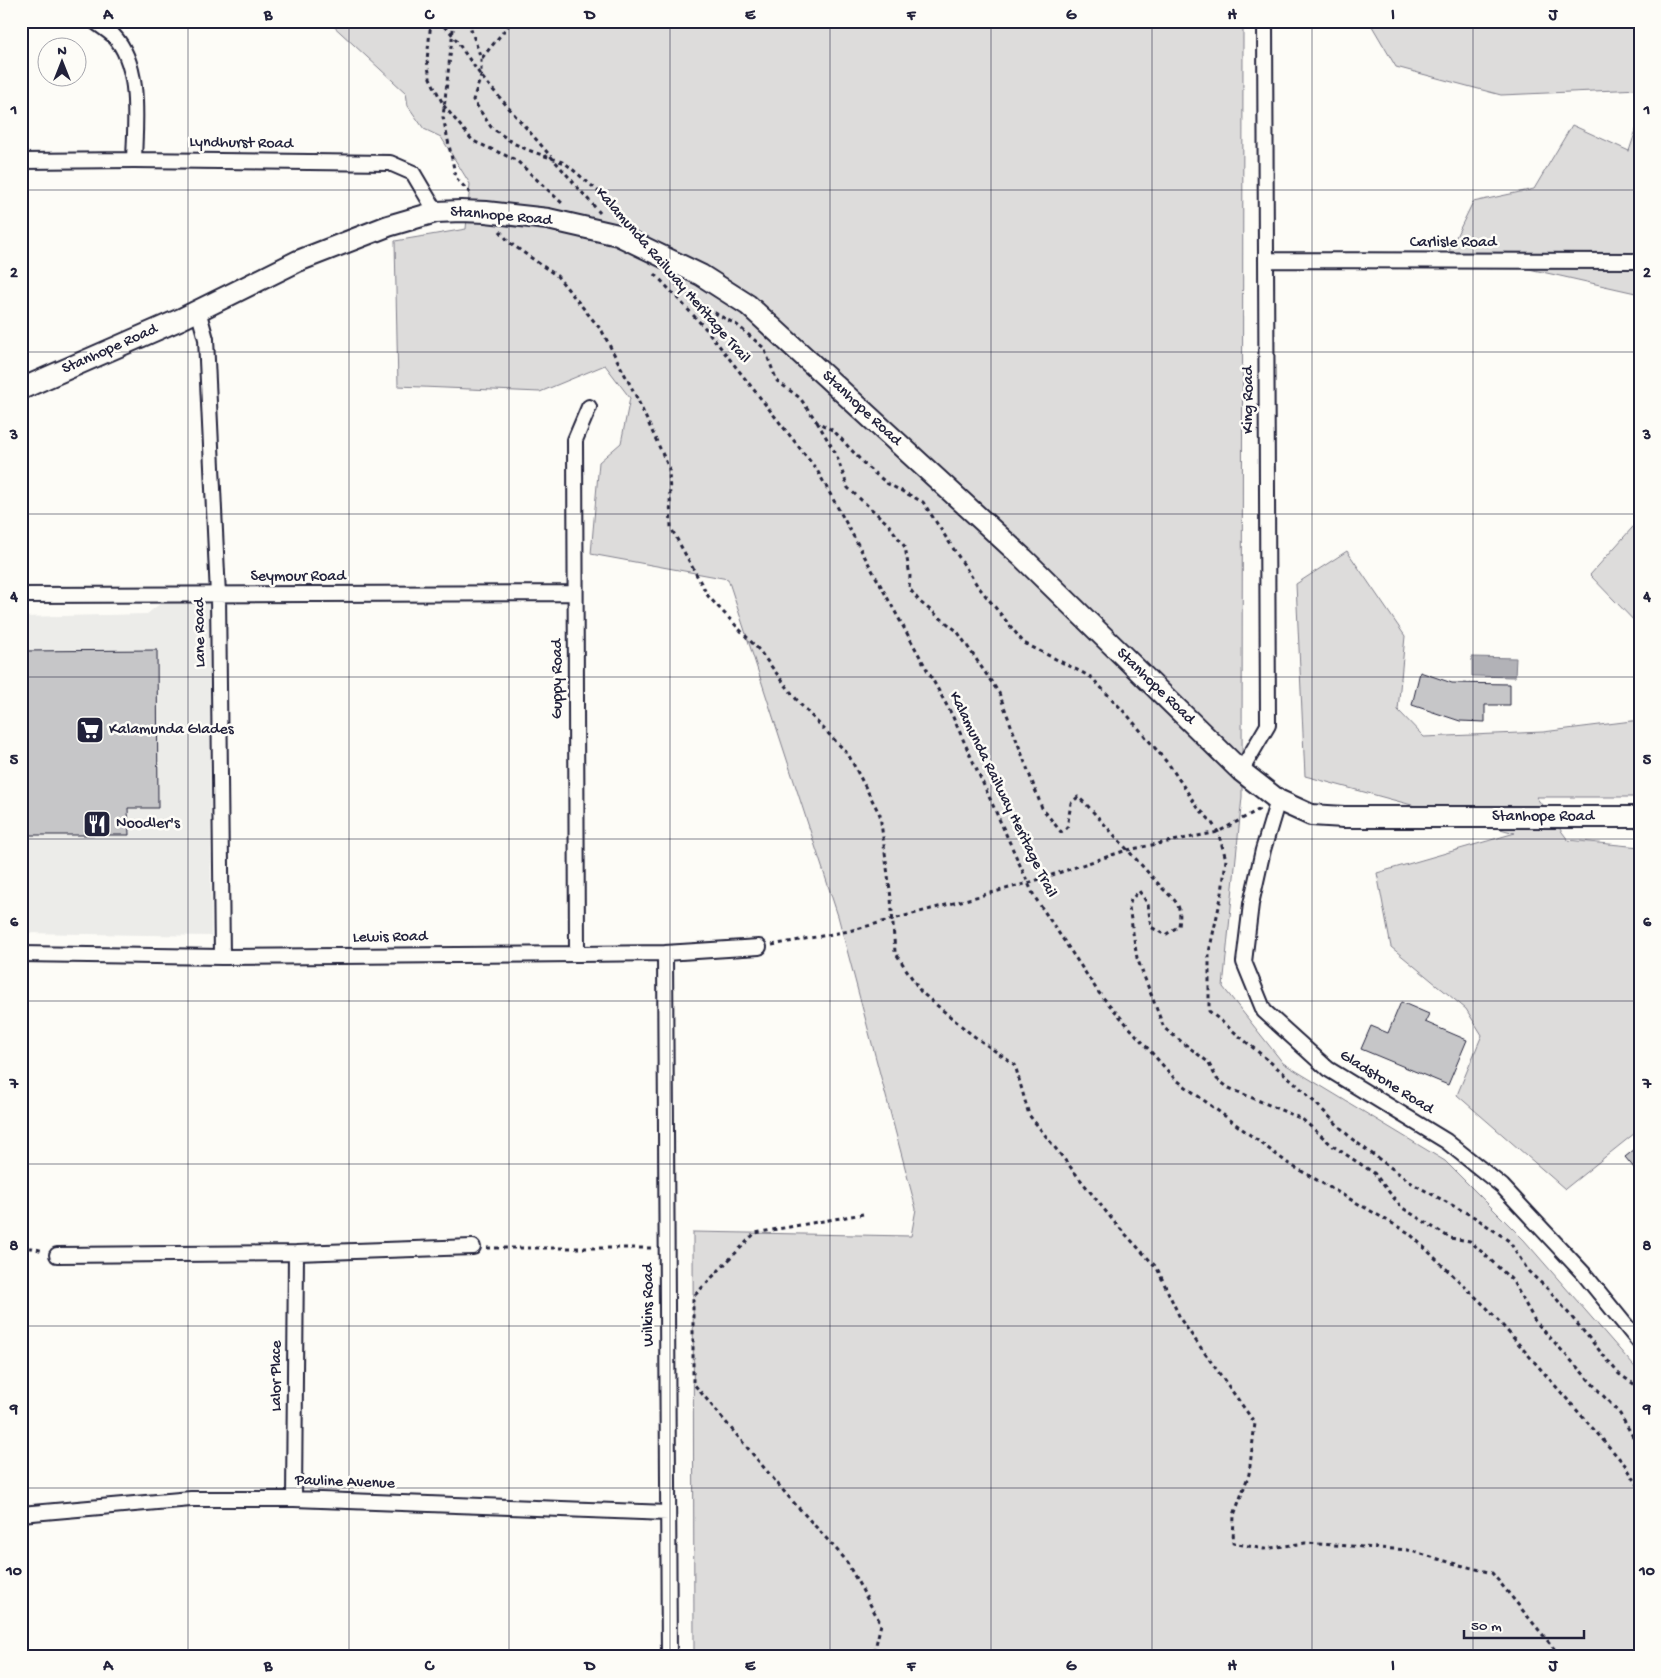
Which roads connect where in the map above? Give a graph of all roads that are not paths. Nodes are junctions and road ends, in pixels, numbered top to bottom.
1 (94, 21) edge
2 (1265, 21) edge
3 (134, 160) junction
4 (21, 161) edge
5 (436, 212) junction
6 (1266, 260) junction
7 (1640, 261) edge
8 (198, 310) junction
9 (21, 389) edge
10 (589, 407) dead end
11 (576, 593) junction
12 (21, 595) edge
13 (218, 595) junction
14 (1241, 771) junction
15 (1278, 800) junction
16 (1640, 817) edge
17 (759, 947) road end
18 (665, 953) junction
19 (21, 954) edge
20 (577, 954) junction
21 (222, 957) junction
22 (474, 1247) road end
23 (296, 1253) junction
24 (57, 1255) road end
25 (1640, 1343) edge
26 (294, 1499) junction
27 (668, 1513) junction
28 (21, 1514) edge
29 (669, 1657) edge

1 - 3 street
2 - 6 street, King Road
3 - 4 street, Lyndhurst Road
3 - 5 street, Lyndhurst Road
5 - 8 street, Stanhope Road
5 - 14 street, Stanhope Road
6 - 7 street, Carlisle Road
6 - 14 street, King Road
8 - 9 street, Stanhope Road
8 - 13 street, Lane Road
10 - 11 street, Guppy Road
11 - 13 street, Seymour Road
11 - 20 street, Guppy Road
12 - 13 street, Seymour Road
13 - 21 street, Lane Road
14 - 15 street, Stanhope Road
15 - 16 street, Stanhope Road
15 - 25 street, Gladstone Road
17 - 18 street, Lewis Road
18 - 20 street, Lewis Road
18 - 27 street, Wilkins Road
19 - 21 street, Lewis Road
20 - 21 street, Lewis Road
22 - 23 street
23 - 24 street
23 - 26 street, Lalor Place
26 - 27 street, Pauline Avenue
26 - 28 street, Pauline Avenue
27 - 29 street, Wilkins Road

